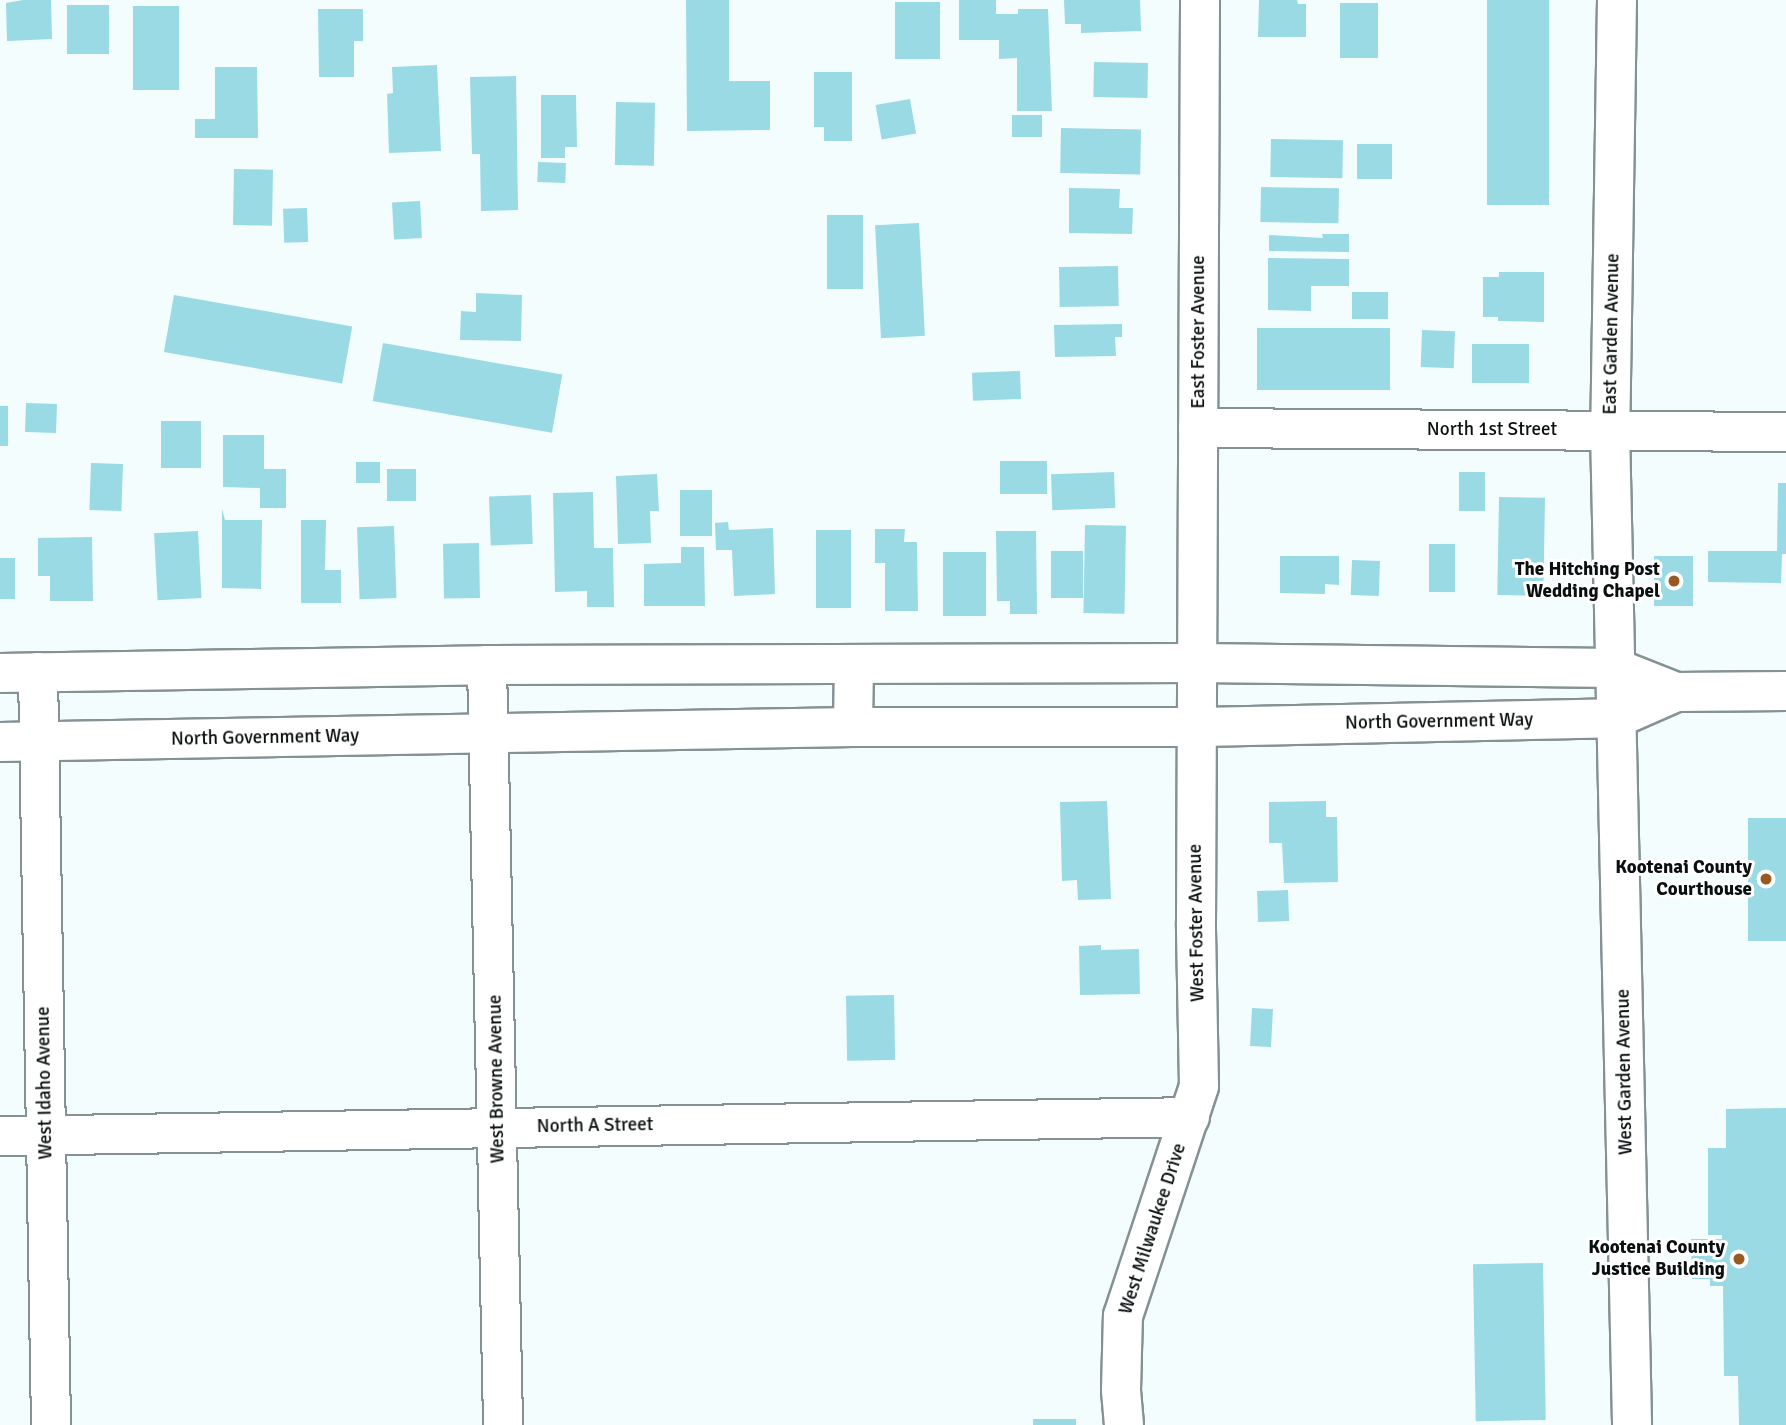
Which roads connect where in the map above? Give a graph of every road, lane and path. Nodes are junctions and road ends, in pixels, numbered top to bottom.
1 (1200, 0) edge
2 (1617, 0) edge
3 (1198, 428) junction
4 (1610, 430) junction
5 (1786, 432) edge
6 (1198, 663) junction
7 (854, 664) junction
8 (487, 665) junction
9 (1615, 668) junction
10 (38, 672) junction
11 (0, 673) edge
12 (1786, 691) edge
13 (1676, 692) junction
14 (1617, 718) junction
15 (853, 727) junction
16 (1197, 727) junction
17 (490, 734) junction
18 (0, 742) edge
19 (40, 742) junction
20 (1190, 1117) junction
21 (498, 1128) junction
22 (0, 1136) edge
23 (46, 1136) junction
24 (51, 1425) edge
25 (503, 1425) edge
26 (1124, 1425) edge
27 (1632, 1425) edge

1 - 3 street, East Foster Avenue
2 - 4 street, East Garden Avenue
3 - 4 street, North 1st Street
3 - 6 street, East Foster Avenue
4 - 5 street, North 1st Street
4 - 9 street, East Garden Avenue
6 - 7 street, North Government Way
6 - 9 street, North Government Way
6 - 16 street
7 - 8 street, North Government Way
7 - 15 street
8 - 10 street, North Government Way
8 - 17 street
9 - 13 street, North Government Way
9 - 14 street, East Garden Avenue
10 - 11 street, North Government Way
10 - 19 street
12 - 13 street, North Government Way
13 - 14 street, North Government Way
14 - 16 street, North Government Way
14 - 27 street, West Garden Avenue
15 - 16 street, North Government Way
15 - 17 street, North Government Way
16 - 20 street, West Foster Avenue
17 - 19 street, North Government Way
17 - 21 street, West Browne Avenue
18 - 19 street, North Government Way
19 - 23 street, West Idaho Avenue
20 - 21 street, North A Street
20 - 26 street, West Milwaukee Drive
21 - 23 street, North A Street
21 - 25 street, West Browne Avenue
22 - 23 street, North A Street
23 - 24 street, West Idaho Avenue

